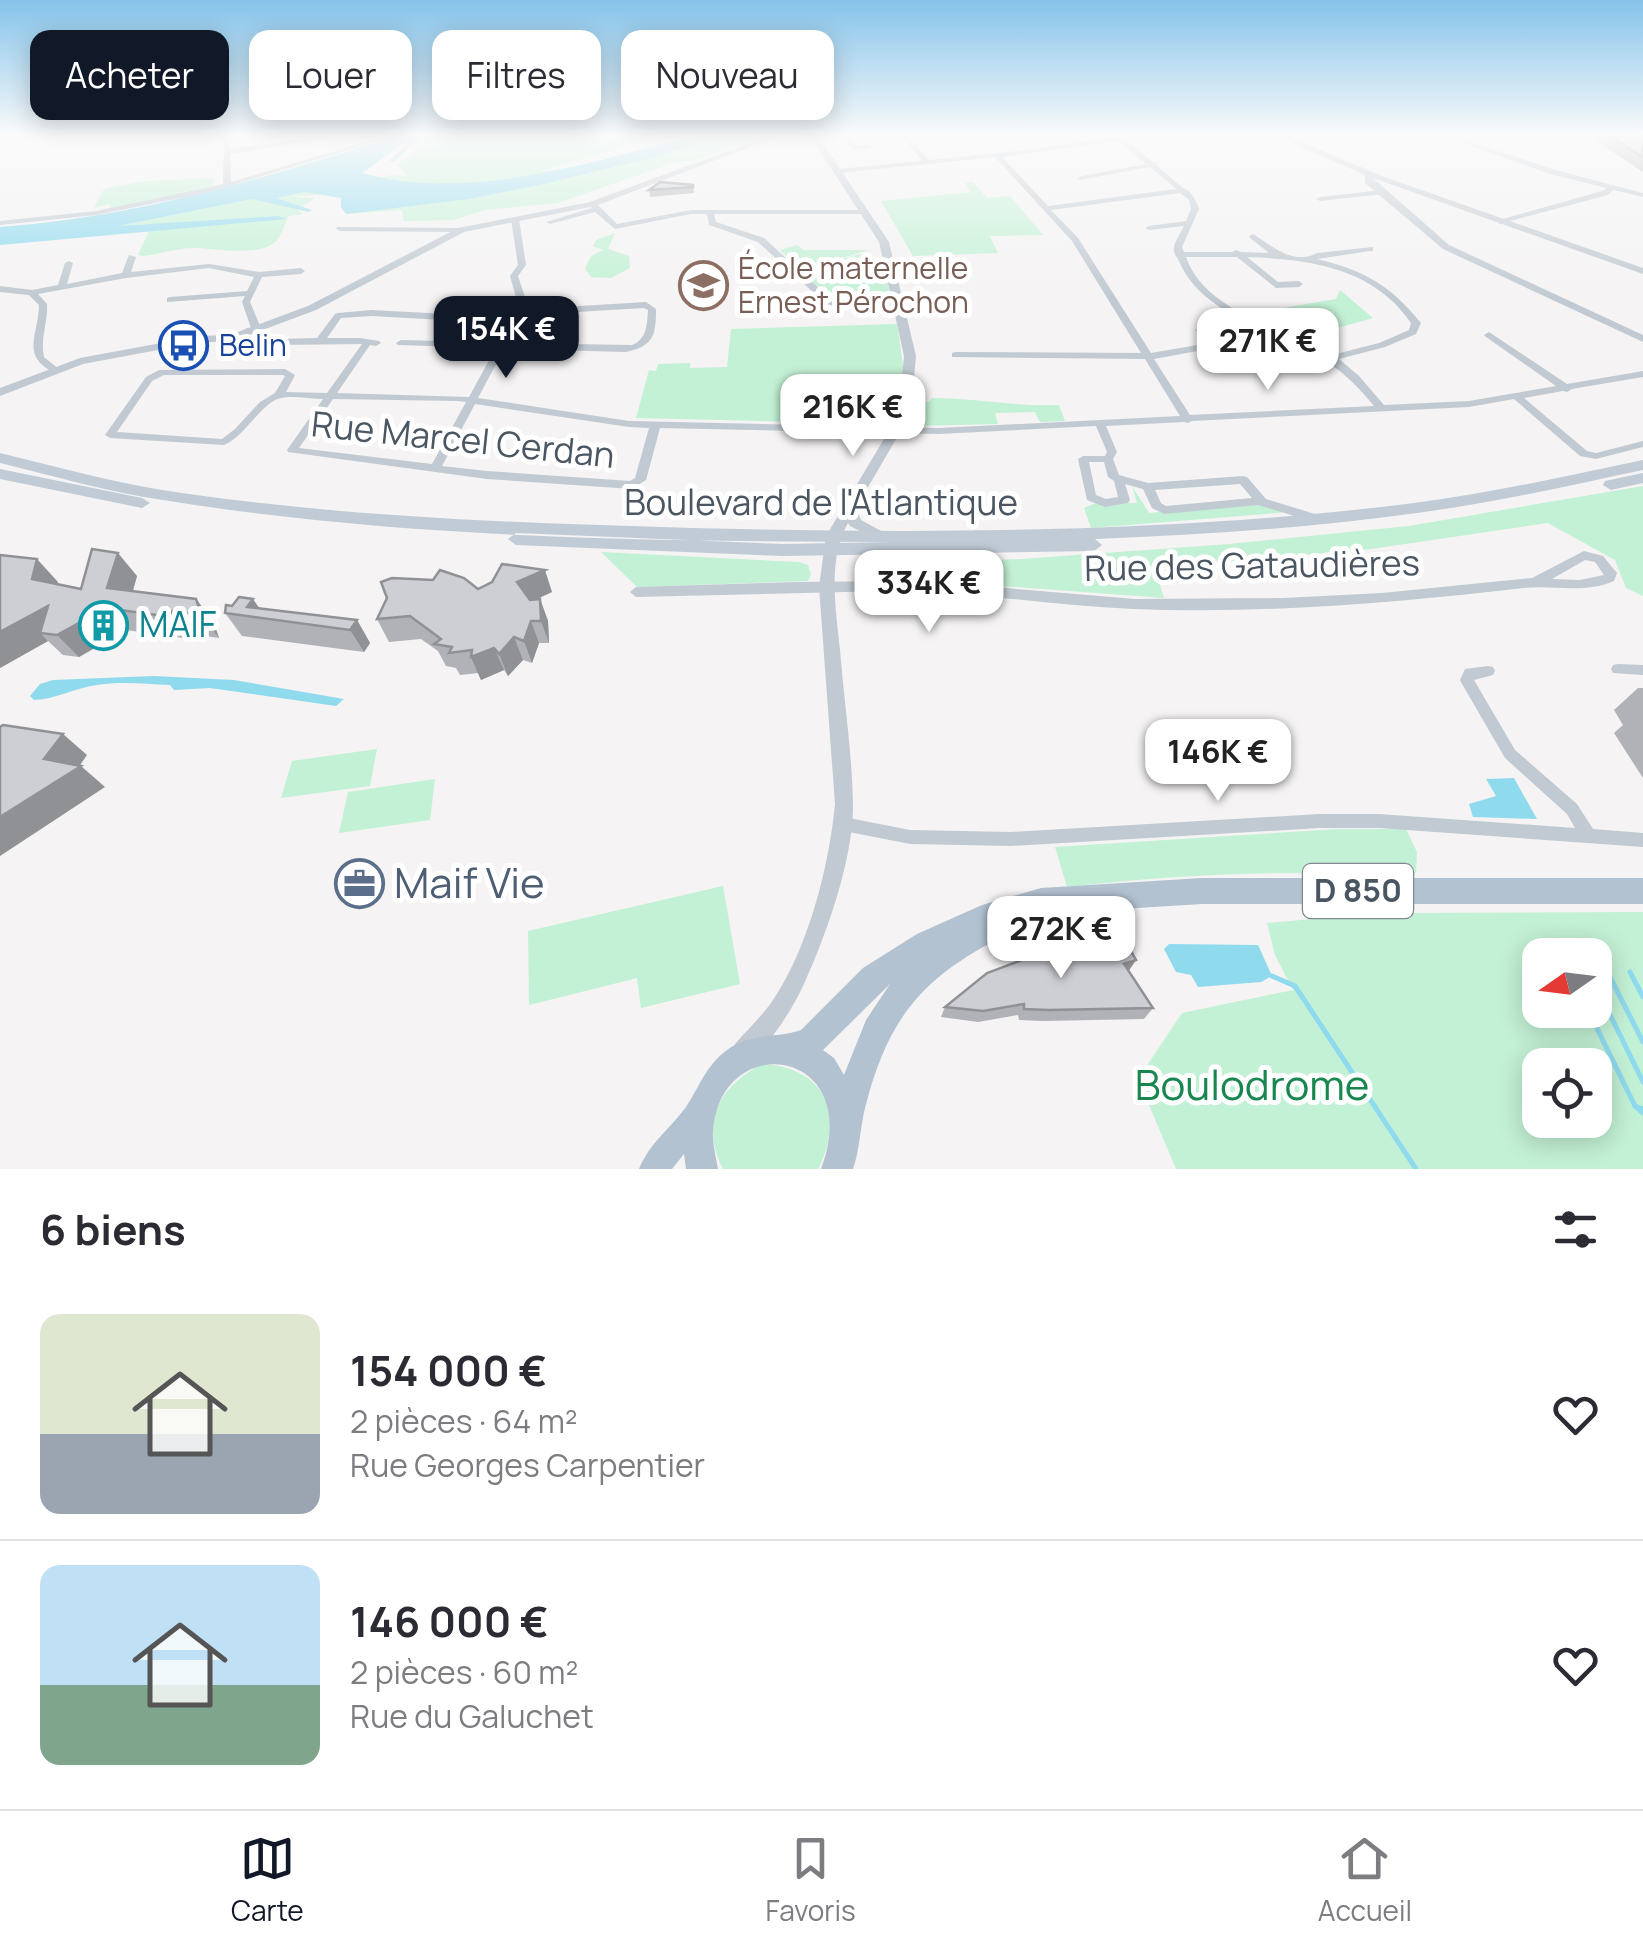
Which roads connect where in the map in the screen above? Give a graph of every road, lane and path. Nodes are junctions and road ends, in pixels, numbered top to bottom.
1 (1184, 190) edge
2 (205, 191) edge
3 (634, 191) edge
4 (851, 191) edge
5 (1030, 191) edge
6 (1180, 191) edge
7 (1408, 191) edge
8 (1608, 191) edge
9 (1380, 192) joint
10 (1320, 199) dead end
11 (594, 206) junction
12 (1046, 208) junction
13 (710, 212) junction
14 (865, 212) junction
15 (515, 220) junction
16 (550, 222) dead end
17 (1502, 222) junction
18 (0, 223) edge
19 (1187, 223) junction
20 (1150, 228) dead end
21 (340, 229) dead end
22 (461, 230) junction
23 (1253, 236) dead end
24 (1370, 248) dead end
25 (1356, 251) junction
26 (1236, 252) junction
27 (1275, 254) junction
28 (1179, 255) junction
29 (132, 257) dead end
30 (1310, 260) junction
31 (68, 263) dead end
32 (1347, 270) junction
33 (301, 271) dead end
34 (1643, 271) edge
35 (126, 275) junction
36 (259, 275) junction
37 (1299, 284) dead end
38 (62, 286) junction
39 (5, 290) edge
40 (32, 293) junction
41 (249, 293) junction
42 (0, 299) edge
43 (170, 300) dead end
44 (897, 305) junction
45 (525, 312) junction
46 (1206, 326) dead end
47 (252, 330) junction
48 (1278, 333) junction
49 (1488, 335) dead end
50 (1255, 338) junction
51 (1643, 339) edge
52 (322, 340) junction
53 (444, 342) junction
54 (371, 343) junction
55 (401, 344) junction
56 (460, 344) junction
57 (1216, 345) junction
58 (499, 346) junction
59 (955, 355) dead end
60 (1150, 356) junction
61 (1332, 358) junction
62 (55, 370) junction
63 (1643, 374) edge
64 (1567, 389) junction
65 (0, 392) edge
66 (280, 395) junction
67 (328, 396) junction
68 (1518, 398) junction
69 (472, 401) junction
70 (1381, 408) junction
71 (1188, 420) junction
72 (1100, 424) junction
73 (656, 426) junction
74 (894, 430) junction
75 (1643, 444) edge
76 (0, 458) edge
77 (1108, 459) junction
78 (1643, 466) edge
79 (435, 468) junction
80 (0, 474) edge
81 (1089, 476) junction
82 (1643, 478) edge
83 (1117, 479) junction
84 (1148, 487) junction
85 (1259, 500) junction
86 (849, 508) junction
87 (1311, 517) junction
88 (880, 536) junction
89 (831, 544) junction
90 (1534, 582) junction
91 (827, 586) junction
92 (891, 586) junction
93 (970, 590) junction
94 (636, 592) dead end
95 (1618, 669) dead end
96 (1643, 670) edge
97 (1488, 672) dead end
98 (844, 824) junction
99 (1588, 835) junction
100 (1643, 840) edge
101 (1643, 891) edge
102 (1074, 899) junction
103 (779, 1010) junction
104 (785, 1048) junction
105 (738, 1058) junction
106 (699, 1114) junction
107 (846, 1125) junction
108 (839, 1168) edge
109 (655, 1169) edge
110 (702, 1169) edge

1 - 19 street
2 - 18 street
3 - 11 street
4 - 14 street
5 - 12 street
6 - 12 street
7 - 17 street
8 - 17 street
9 - 10 street
9 - 51 street
11 - 13 street
11 - 15 street
11 - 16 street
12 - 60 street
13 - 14 street
13 - 44 street
14 - 44 street
15 - 22 street
15 - 45 street
17 - 34 street
19 - 20 street
19 - 28 street
21 - 22 street
22 - 47 street
23 - 27 street
24 - 25 street
25 - 30 street
25 - 32 street
26 - 27 street
26 - 28 street
26 - 37 street
27 - 30 street
28 - 48 street
29 - 35 street
30 - 32 street
31 - 38 street
32 - 61 street
33 - 36 street
35 - 36 street
35 - 38 street
36 - 41 street
38 - 40 street
39 - 40 street
39 - 42 street
40 - 62 street
41 - 43 street
41 - 47 street
44 - 74 street
45 - 58 street
45 - 58 street
46 - 57 street
47 - 52 street
47 - 62 street
48 - 50 street
48 - 61 street
49 - 64 street
50 - 57 street
50 - 57 street
52 - 53 street
52 - 54 street
53 - 55 street
53 - 56 street
54 - 55 street
54 - 67 street, Rue Marcel Cerdan
55 - 56 street
56 - 58 street
57 - 60 street
58 - 69 street
59 - 60 street
60 - 71 street
61 - 70 street
62 - 65 street
63 - 64 street
64 - 68 street
66 - 66 street
66 - 67 street
67 - 69 street
67 - 79 street, Rue Marcel Cerdan
68 - 70 street
68 - 75 street
69 - 73 street
69 - 79 street
70 - 71 street
71 - 72 street
72 - 74 street
72 - 77 street
73 - 74 street
73 - 79 street, Rue Marcel Cerdan
74 - 86 street
76 - 89 main road, Boulevard de l'Atlantique
77 - 81 street
77 - 83 street
78 - 87 main road, Boulevard de l'Atlantique
80 - 89 main road, Boulevard de l'Atlantique
81 - 83 street
81 - 83 street
82 - 89 main road, Boulevard de l'Atlantique
83 - 84 street
84 - 85 street
84 - 85 street
85 - 87 street
86 - 88 street
86 - 89 street
87 - 88 main road, Boulevard de l'Atlantique
88 - 89 main road, Boulevard de l'Atlantique
89 - 91 street
90 - 90 street, Rue des Gataudières
90 - 93 street, Rue des Gataudières
91 - 92 street, Rue des Gataudières
91 - 94 street, Rue des Gataudières
91 - 98 street
92 - 93 street, Rue des Gataudières
92 - 93 street
95 - 96 street
97 - 99 street
98 - 99 street
98 - 103 street
99 - 100 street
101 - 102 main road, D 850
102 - 104 main road, D 850
102 - 107 main road, D 850
103 - 104 street
103 - 105 street
104 - 105 main road
104 - 107 main road
105 - 106 main road
106 - 109 main road
106 - 110 main road
107 - 108 main road

